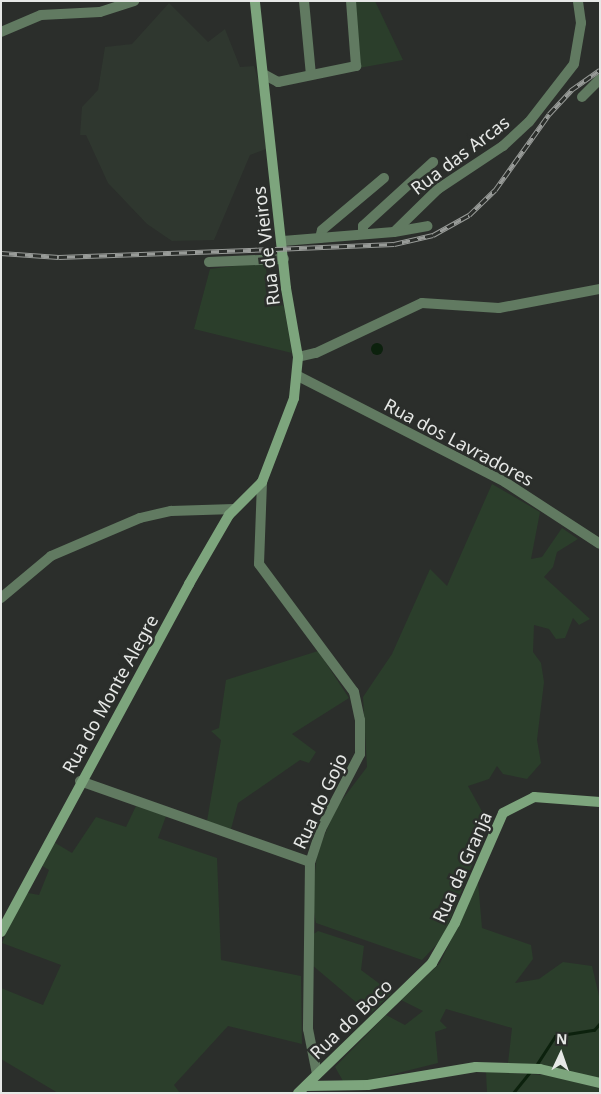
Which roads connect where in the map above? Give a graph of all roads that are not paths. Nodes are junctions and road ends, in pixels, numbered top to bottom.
1 (134, 1) edge
2 (255, 1) edge
3 (304, 1) edge
4 (351, 1) edge
5 (578, 1) edge
6 (120, 2) edge
7 (1, 32) edge
8 (265, 75) junction
9 (311, 75) junction
10 (600, 80) edge
11 (582, 96) dead end
12 (433, 162) dead end
13 (384, 178) dead end
14 (427, 226) dead end
15 (394, 232) junction
16 (363, 234) junction
17 (320, 238) junction
18 (283, 241) junction
19 (284, 259) junction
20 (209, 262) dead end
21 (600, 289) edge
22 (298, 357) junction
23 (298, 376) junction
24 (262, 482) junction
25 (234, 509) junction
26 (600, 544) edge
27 (1, 598) edge
28 (80, 781) junction
29 (600, 802) edge
30 (310, 862) junction
31 (1, 932) edge
32 (427, 968) joint
33 (317, 1074) junction
34 (600, 1083) edge
35 (340, 1086) junction
36 (302, 1090) edge

1 - 6 street
2 - 8 street, Rua de Vieiros
3 - 9 street
4 - 9 street
5 - 15 street, Rua das Arcas
6 - 7 street
8 - 9 street
8 - 18 street, Rua de Vieiros
10 - 11 street
12 - 16 street
13 - 17 street
14 - 15 street
15 - 16 street
16 - 17 street
17 - 18 street
18 - 19 street, Rua de Vieiros
19 - 20 street
19 - 22 street, Rua de Vieiros
21 - 22 street
22 - 23 street, Rua de Vieiros
23 - 24 street, Rua de Vieiros
23 - 26 street, Rua dos Lavradores
24 - 25 street, Rua do Monte Alegre
24 - 30 street, Rua do Gojo
25 - 27 street
25 - 28 street, Rua do Monte Alegre
28 - 30 street
28 - 31 street, Rua do Monte Alegre
29 - 32 street, Rua da Granja
30 - 33 street, Rua do Gojo
32 - 33 street, Rua do Boco
33 - 35 street
33 - 36 street, Rua do Boco
34 - 35 street
35 - 36 street

